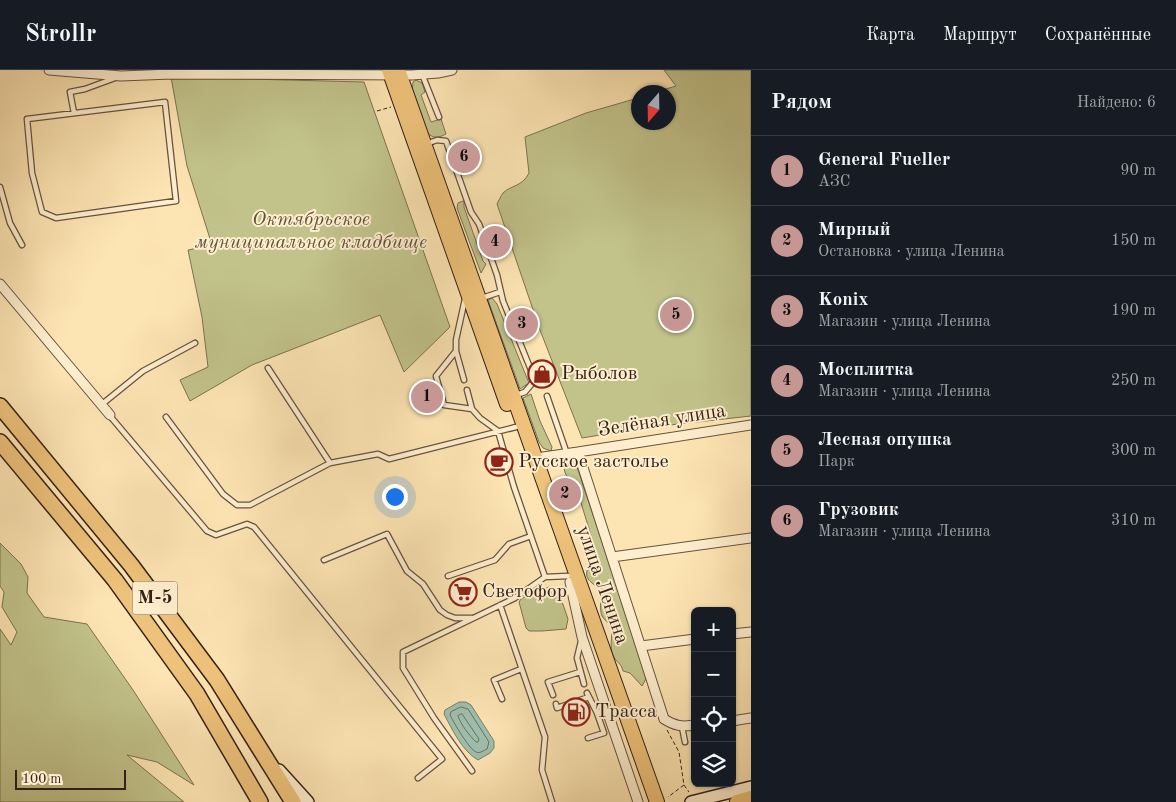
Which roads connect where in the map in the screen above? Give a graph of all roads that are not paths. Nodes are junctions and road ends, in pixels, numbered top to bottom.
1 (49, 70) edge
2 (452, 70) edge
3 (224, 72) edge
4 (314, 72) edge
5 (368, 72) edge
6 (394, 72) edge
7 (422, 72) edge
8 (120, 73) edge
9 (74, 113) junction
10 (439, 117) dead end
11 (425, 144) junction
12 (0, 187) edge
13 (22, 245) dead end
14 (0, 284) edge
15 (467, 291) junction
16 (500, 292) junction
17 (480, 299) junction
18 (195, 343) dead end
19 (456, 351) junction
20 (268, 368) dead end
21 (464, 380) dead end
22 (467, 390) dead end
23 (514, 396) junction
24 (547, 396) dead end
25 (101, 405) junction
26 (0, 406) edge
27 (472, 409) junction
28 (110, 415) joint
29 (166, 417) dead end
30 (751, 425) edge
31 (516, 427) junction
32 (498, 431) junction
33 (0, 442) edge
34 (578, 452) junction
35 (567, 454) junction
36 (536, 458) junction
37 (330, 463) junction
38 (531, 536) junction
39 (751, 538) edge
40 (612, 557) junction
41 (324, 560) dead end
42 (448, 576) dead end
43 (545, 577) junction
44 (569, 579) junction
45 (500, 605) junction
46 (474, 618) junction
47 (751, 632) edge
48 (736, 634) edge
49 (582, 637) junction
50 (691, 640) edge
51 (641, 646) junction
52 (521, 669) junction
53 (580, 672) junction
54 (584, 684) dead end
55 (553, 695) dead end
56 (502, 698) dead end
57 (556, 704) dead end
58 (606, 710) junction
59 (597, 713) junction
60 (751, 718) edge
61 (736, 720) edge
62 (691, 726) edge
63 (682, 727) junction
64 (588, 738) dead end
65 (685, 742) dead end
66 (261, 750) junction
67 (231, 752) junction
68 (472, 771) dead end
69 (418, 778) dead end
70 (751, 787) edge
71 (691, 798) edge
72 (751, 798) edge
73 (662, 800) edge
74 (254, 802) edge
75 (260, 802) edge
76 (293, 802) edge
77 (308, 802) edge
78 (552, 802) edge
79 (638, 802) edge
80 (647, 802) edge
81 (737, 802) edge

1 - 8 street
2 - 7 street
3 - 4 street
3 - 8 street
4 - 5 street
5 - 6 street
6 - 7 street
6 - 11 main road, улица Ленина
6 - 15 main road, улица Ленина
7 - 10 lane
8 - 9 lane
9 - 9 lane
11 - 16 lane
11 - 17 main road, улица Ленина
12 - 13 lane
14 - 25 street
15 - 19 lane
15 - 31 main road, улица Ленина
16 - 17 lane
16 - 23 lane
17 - 23 main road, улица Ленина
18 - 25 lane
19 - 21 lane
19 - 27 lane
20 - 37 lane
22 - 27 lane
23 - 36 main road, улица Ленина
24 - 35 lane
25 - 28 street
26 - 66 highway, М-5
27 - 32 lane
28 - 69 lane
29 - 37 lane
30 - 34 street, Зелёная улица
31 - 32 lane
31 - 44 main road, улица Ленина
32 - 37 lane
32 - 38 lane
33 - 67 highway, М-5
34 - 35 street, Зелёная улица
34 - 40 street
35 - 36 street, Зелёная улица
36 - 73 main road, улица Ленина
38 - 42 lane
38 - 43 lane
39 - 40 street
40 - 51 street
41 - 46 lane
43 - 44 lane
43 - 45 lane
44 - 49 street
44 - 80 main road, улица Ленина
45 - 46 lane
45 - 52 lane
46 - 68 lane
47 - 48 street
49 - 53 lane
49 - 58 street
50 - 51 street
51 - 63 street
52 - 56 lane
52 - 78 lane
53 - 54 lane
53 - 55 lane
57 - 59 lane
58 - 59 lane
58 - 79 street
59 - 64 lane
60 - 61 street
62 - 63 street
63 - 65 lane
66 - 76 highway, М-5
66 - 77 main road
67 - 74 main road
67 - 75 highway, М-5
70 - 71 main road
72 - 81 main road

